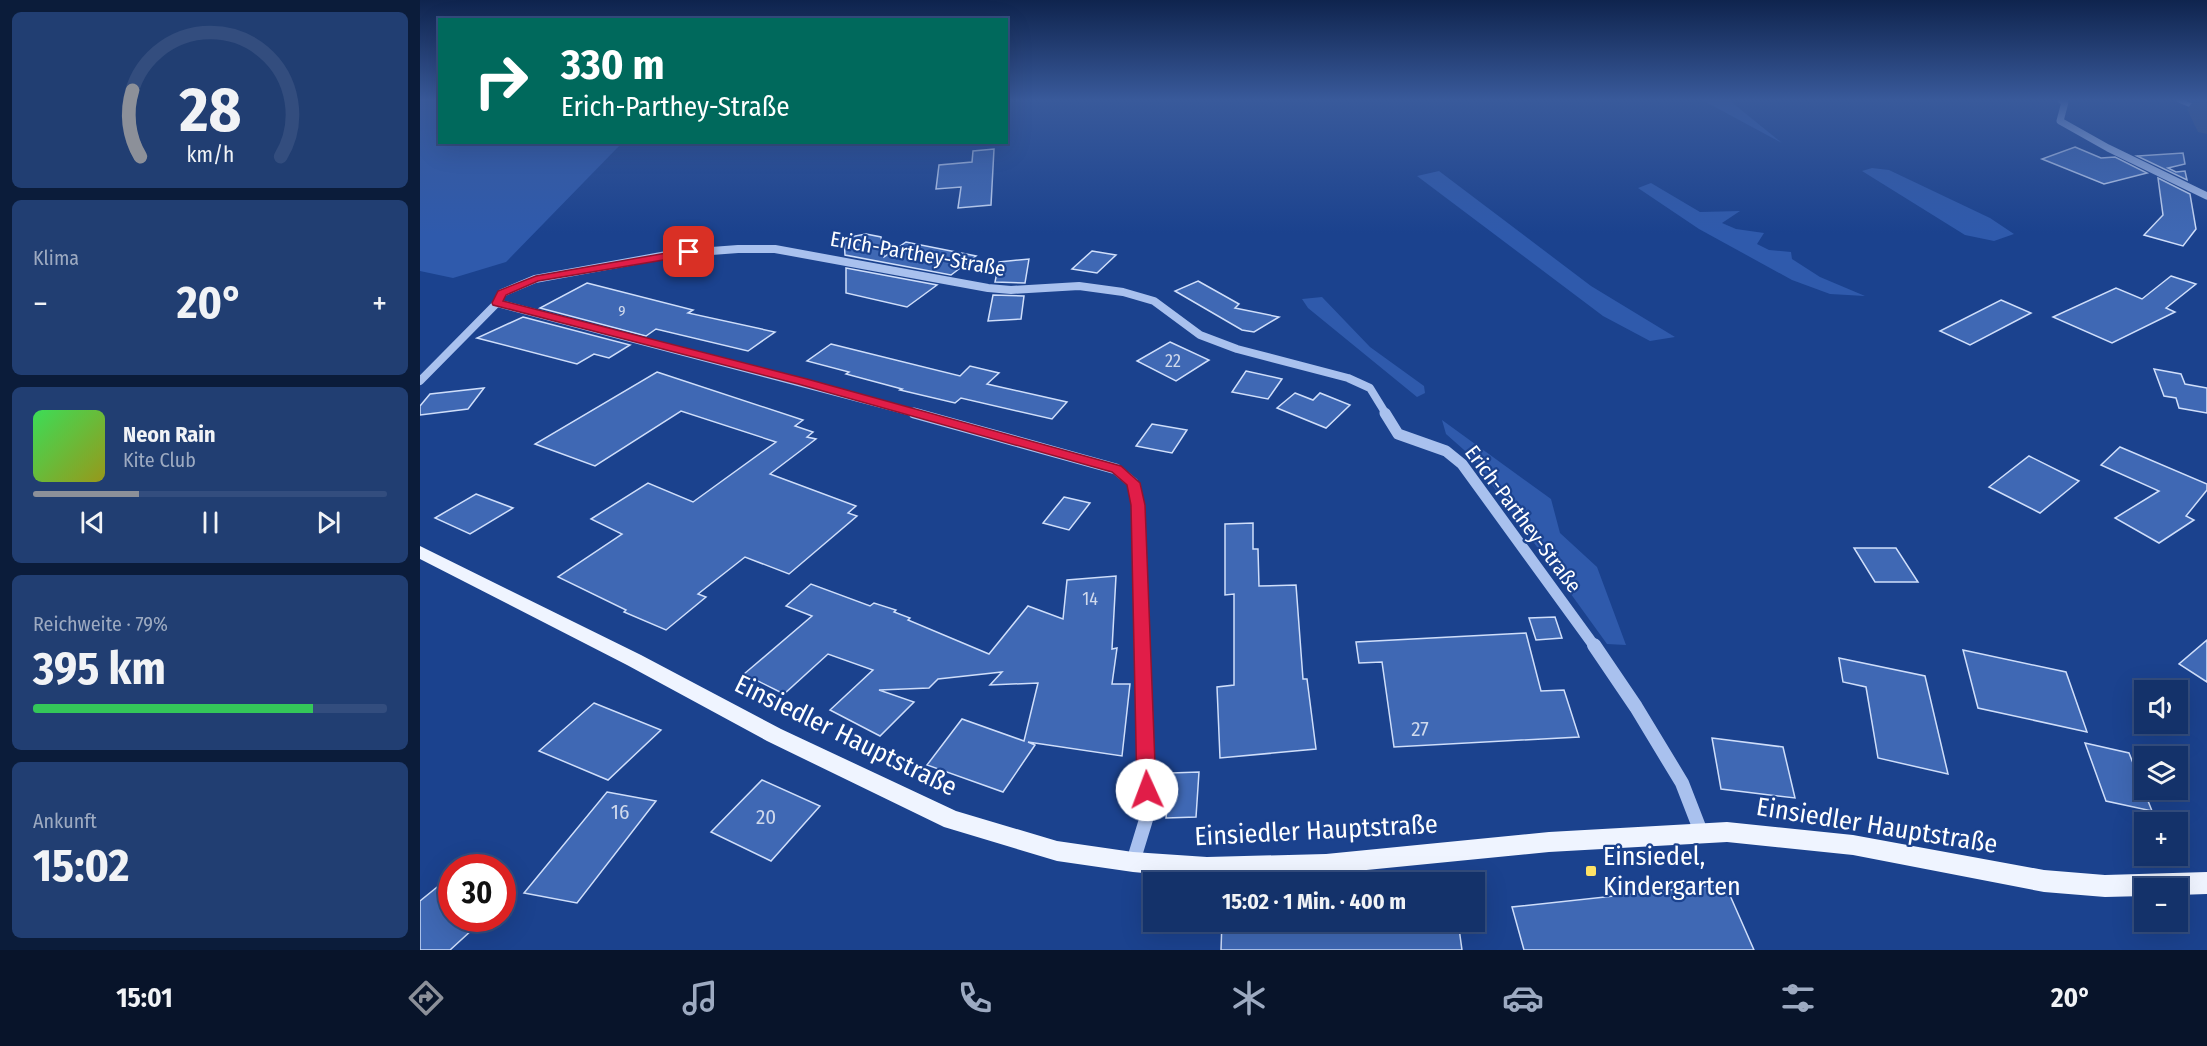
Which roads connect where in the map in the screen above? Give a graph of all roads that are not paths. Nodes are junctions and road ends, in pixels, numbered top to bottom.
1 (2101, 144) edge
2 (2207, 196) edge
3 (497, 303) junction
4 (420, 381) edge
5 (420, 552) edge
6 (1701, 832) junction
7 (1134, 862) junction
8 (2207, 883) edge

1 - 2 street
3 - 4 street, Erich-Parthey-Straße
3 - 6 street, Erich-Parthey-Straße
3 - 7 street
5 - 7 main road, Einsiedler Hauptstraße
6 - 7 main road, Einsiedler Hauptstraße
6 - 8 main road, Einsiedler Hauptstraße

